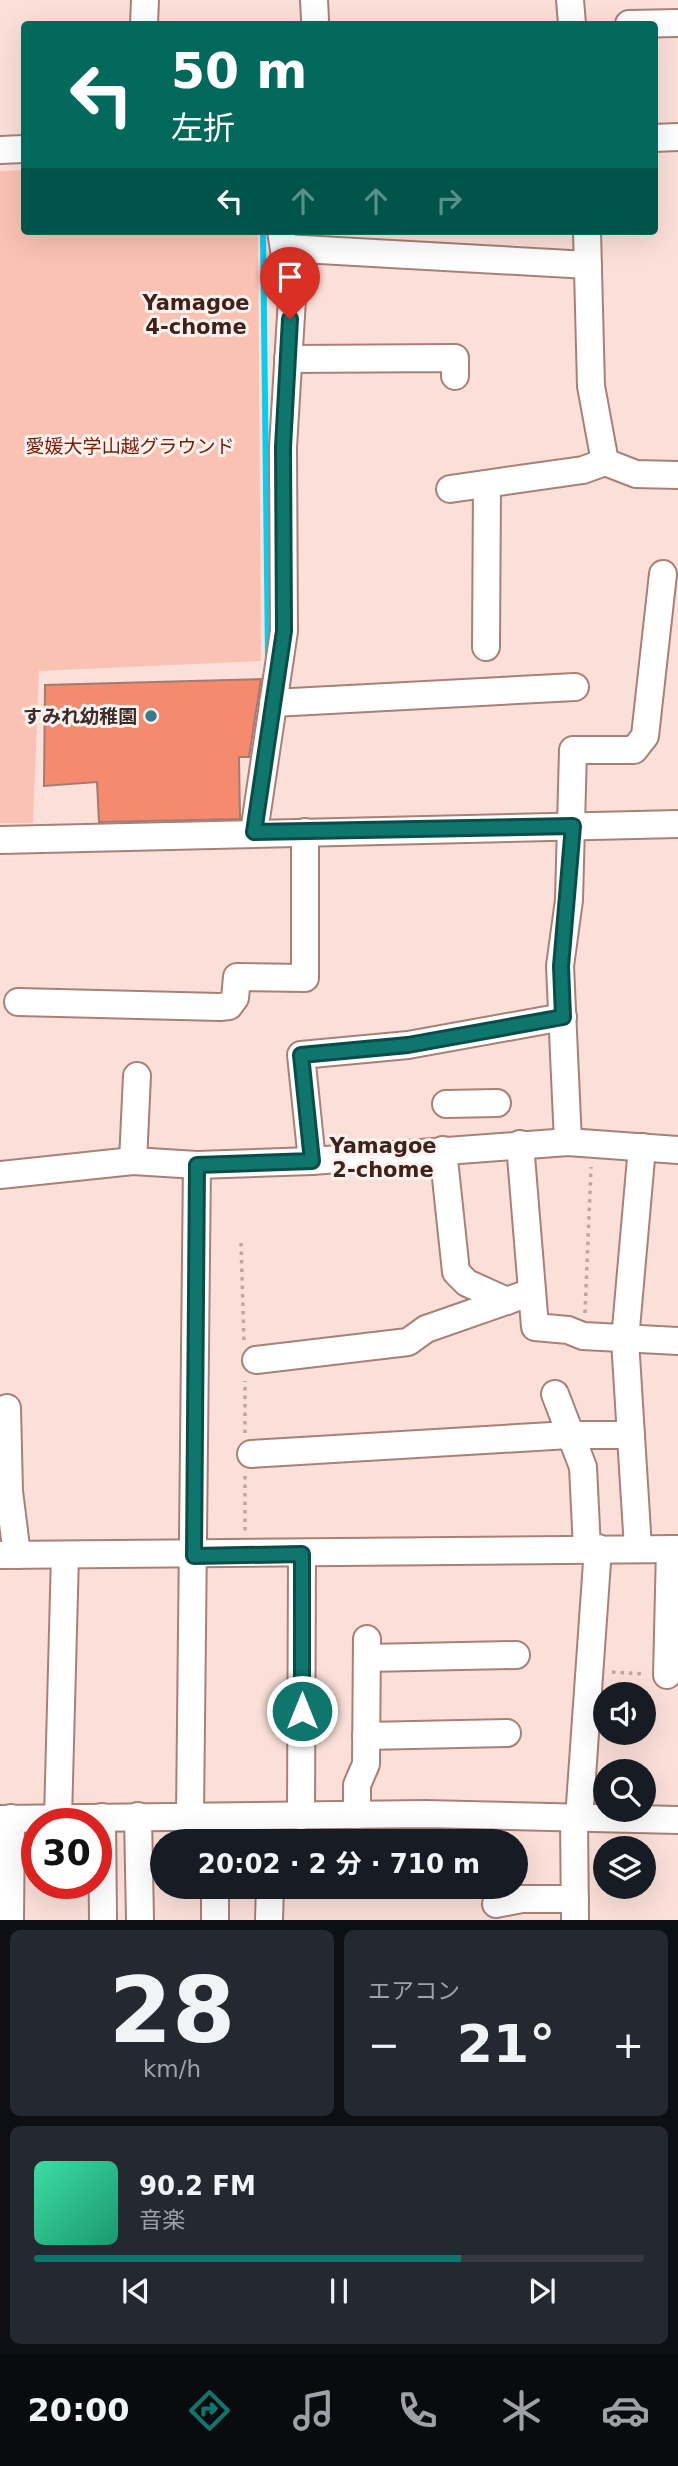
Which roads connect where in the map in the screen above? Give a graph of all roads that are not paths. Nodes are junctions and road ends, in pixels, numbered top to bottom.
1 (145, 0) edge
2 (569, 0) edge
3 (144, 21) edge
4 (572, 21) edge
5 (658, 23) edge
6 (678, 23) edge
7 (678, 137) edge
8 (658, 138) edge
9 (21, 149) edge
10 (0, 150) edge
11 (587, 235) edge
12 (283, 240) edge
13 (588, 265) junction
14 (288, 359) junction
15 (455, 376) dead end
16 (605, 462) junction
17 (678, 475) edge
18 (487, 484) junction
19 (450, 489) dead end
20 (663, 574) dead end
21 (485, 647) dead end
22 (575, 687) dead end
23 (274, 702) junction
24 (678, 824) edge
25 (573, 826) junction
26 (254, 832) junction
27 (305, 832) junction
28 (0, 840) edge
29 (18, 1002) dead end
30 (563, 1017) junction
31 (136, 1076) dead end
32 (497, 1102) dead end
33 (678, 1135) edge
34 (580, 1143) junction
35 (520, 1144) junction
36 (471, 1147) junction
37 (642, 1147) junction
38 (443, 1150) junction
39 (678, 1150) edge
40 (132, 1161) junction
41 (312, 1161) junction
42 (197, 1165) junction
43 (0, 1175) edge
44 (532, 1292) junction
45 (507, 1301) junction
46 (625, 1340) junction
47 (678, 1341) edge
48 (249, 1360) road end
49 (555, 1394) dead end
50 (7, 1408) dead end
51 (569, 1434) junction
52 (631, 1435) junction
53 (247, 1454) road end
54 (592, 1548) junction
55 (638, 1548) junction
56 (674, 1549) edge
57 (302, 1554) junction
58 (9, 1555) edge
59 (65, 1555) junction
60 (194, 1556) junction
61 (516, 1655) dead end
62 (667, 1675) road end
63 (508, 1732) dead end
64 (366, 1736) junction
65 (58, 1808) edge
66 (357, 1815) junction
67 (138, 1816) junction
68 (190, 1816) junction
69 (301, 1816) junction
70 (112, 1817) edge
71 (5, 1819) edge
72 (576, 1819) junction
73 (678, 1820) edge
74 (271, 1828) edge
75 (216, 1829) edge
76 (103, 1899) edge
77 (215, 1899) edge
78 (270, 1899) edge
79 (496, 1904) dead end
80 (575, 1910) edge
81 (10, 1920) edge
82 (103, 1920) edge
83 (140, 1920) edge
84 (215, 1920) edge
85 (269, 1920) edge

1 - 3 street
2 - 4 street
5 - 6 street
7 - 8 street
9 - 10 street
11 - 13 street
12 - 13 street
12 - 14 street
13 - 16 street
14 - 15 street
14 - 23 street
16 - 17 street
16 - 18 street
18 - 19 street
18 - 21 street
20 - 25 street
22 - 23 street
23 - 26 street
24 - 25 street
25 - 27 street
25 - 30 street
26 - 27 street
26 - 28 street
27 - 29 street
30 - 34 street
30 - 41 street
31 - 40 street
32 - 36 street
33 - 39 street
34 - 35 street
34 - 37 street
35 - 36 street
35 - 44 street
36 - 38 street
37 - 39 street
37 - 46 street
38 - 41 street
38 - 45 street
40 - 42 street
40 - 43 street
41 - 42 street
42 - 60 street
44 - 45 street
44 - 46 street
45 - 48 street
46 - 47 street
46 - 52 street
49 - 51 street
50 - 58 street
51 - 52 street
51 - 53 street
51 - 54 street
52 - 55 street
54 - 55 street
54 - 57 street
54 - 72 street
55 - 56 street
56 - 62 street
57 - 60 street
57 - 69 street
58 - 59 street
59 - 60 street
59 - 65 street
60 - 68 street
61 - 64 street
63 - 64 street
64 - 66 street
66 - 69 street
66 - 72 street
67 - 68 street
67 - 70 street
67 - 83 street
68 - 75 street
69 - 74 street
71 - 81 street
72 - 73 street
72 - 80 street
74 - 75 street
76 - 82 street
77 - 84 street
78 - 85 street
79 - 80 street

